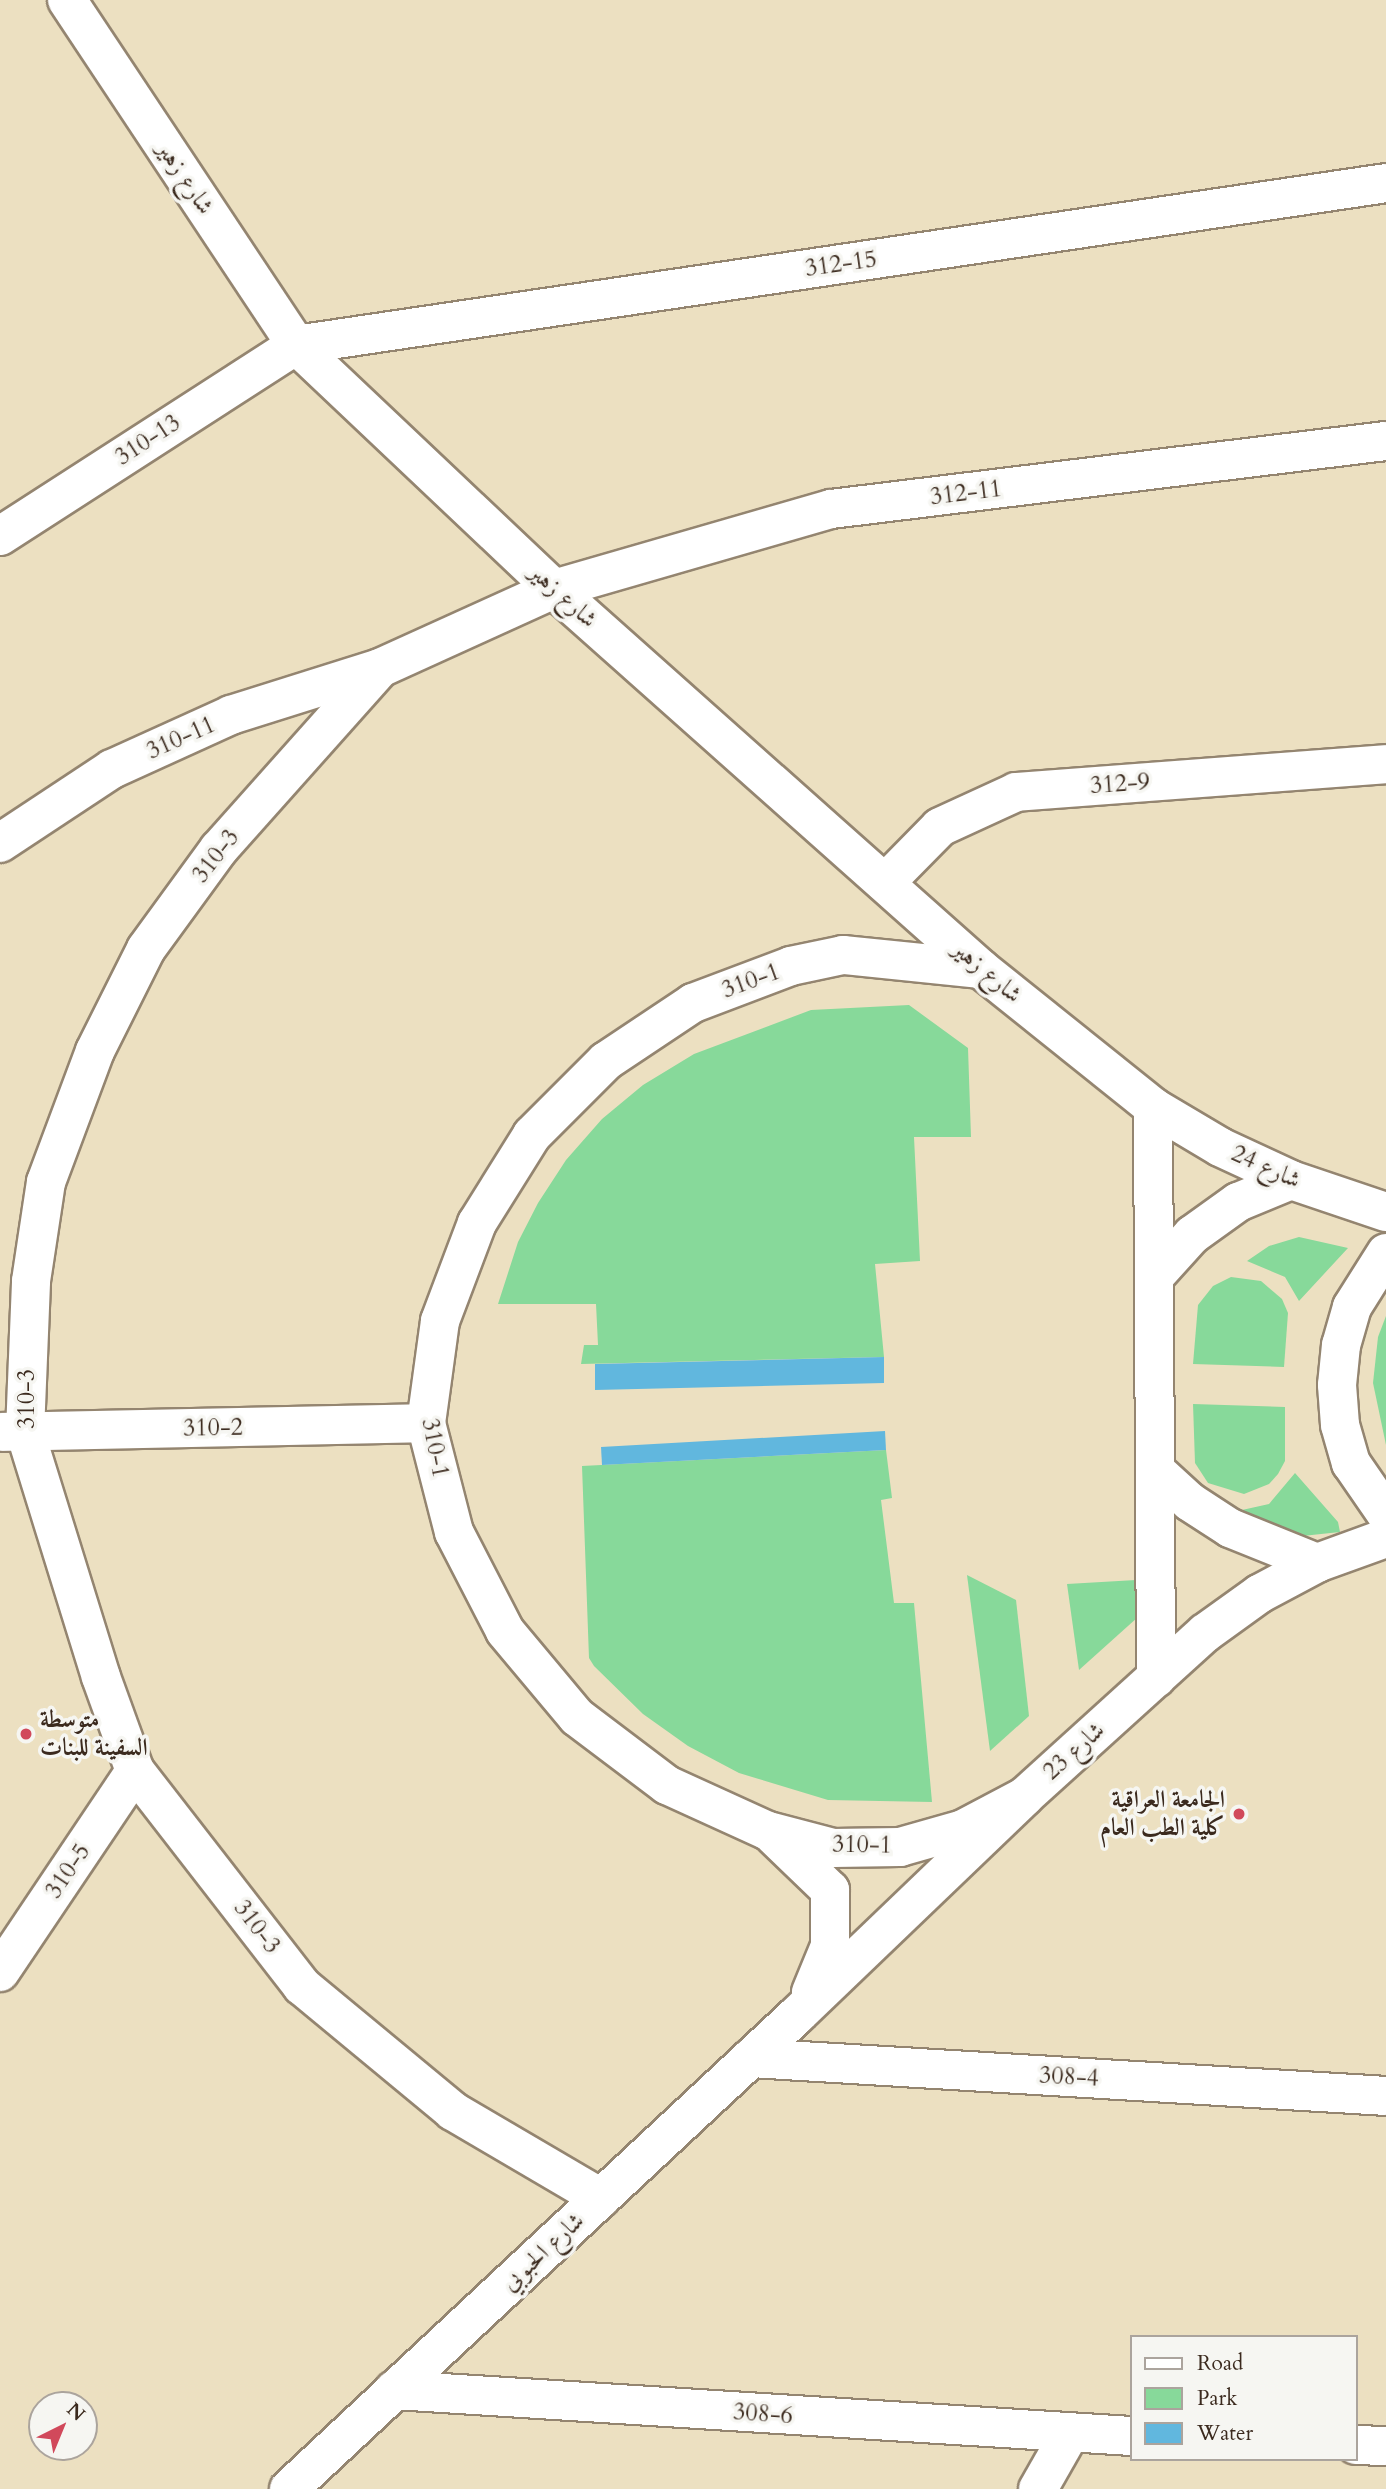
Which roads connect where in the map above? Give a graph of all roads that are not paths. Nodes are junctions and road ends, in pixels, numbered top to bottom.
1 (67, 0) edge
2 (1386, 183) edge
3 (296, 345) junction
4 (1386, 441) edge
5 (0, 536) edge
6 (554, 589) junction
7 (380, 668) junction
8 (1386, 764) edge
9 (0, 843) edge
10 (884, 883) junction
11 (981, 969) junction
12 (1153, 1107) junction
13 (1291, 1180) junction
14 (1386, 1212) edge
15 (1386, 1253) edge
16 (1154, 1277) junction
17 (426, 1423) junction
18 (12, 1432) edge
19 (1155, 1470) junction
20 (1386, 1514) edge
21 (1386, 1538) edge
22 (1317, 1563) junction
23 (1156, 1678) junction
24 (135, 1771) junction
25 (1024, 1797) junction
26 (768, 1831) junction
27 (0, 1972) edge
28 (797, 2015) junction
29 (751, 2058) junction
30 (1386, 2096) edge
31 (601, 2198) junction
32 (394, 2390) junction
33 (1070, 2433) junction
34 (1130, 2436) edge
35 (1358, 2445) edge
36 (1386, 2446) edge
37 (289, 2489) edge
38 (1038, 2489) edge

1 - 3 street, شارع زهير
2 - 3 street, 312-15
3 - 5 street, 310-13
3 - 6 street, شارع زهير
4 - 6 street, 312-11
6 - 7 street, 310-3
6 - 10 street, شارع زهير
7 - 9 street, 310-11
7 - 18 street, 310-3
8 - 10 street, 312-9
10 - 11 street, شارع زهير
11 - 12 street, شارع زهير
11 - 17 street, 310-1
12 - 13 street, شارع 24
12 - 16 street
13 - 14 street, شارع 24
13 - 16 street
15 - 20 street
16 - 19 street
17 - 18 street, 310-2
17 - 26 street, 310-1
18 - 24 street, 310-3
19 - 22 street
19 - 23 street
21 - 22 street, شارع 23
22 - 23 street, شارع 23
23 - 25 street, شارع 23
24 - 27 street, 310-5
24 - 31 street, 310-3
25 - 26 street, 310-1
25 - 28 street, شارع 23
26 - 28 street
28 - 29 street, شارع الحبوبي
29 - 30 street, 308-4
29 - 31 street, شارع الحبوبي
31 - 32 street, شارع الحبوبي
32 - 33 street, 308-6
32 - 37 street, شارع الحبوبي
33 - 34 street, 308-6
33 - 38 street
35 - 36 street

